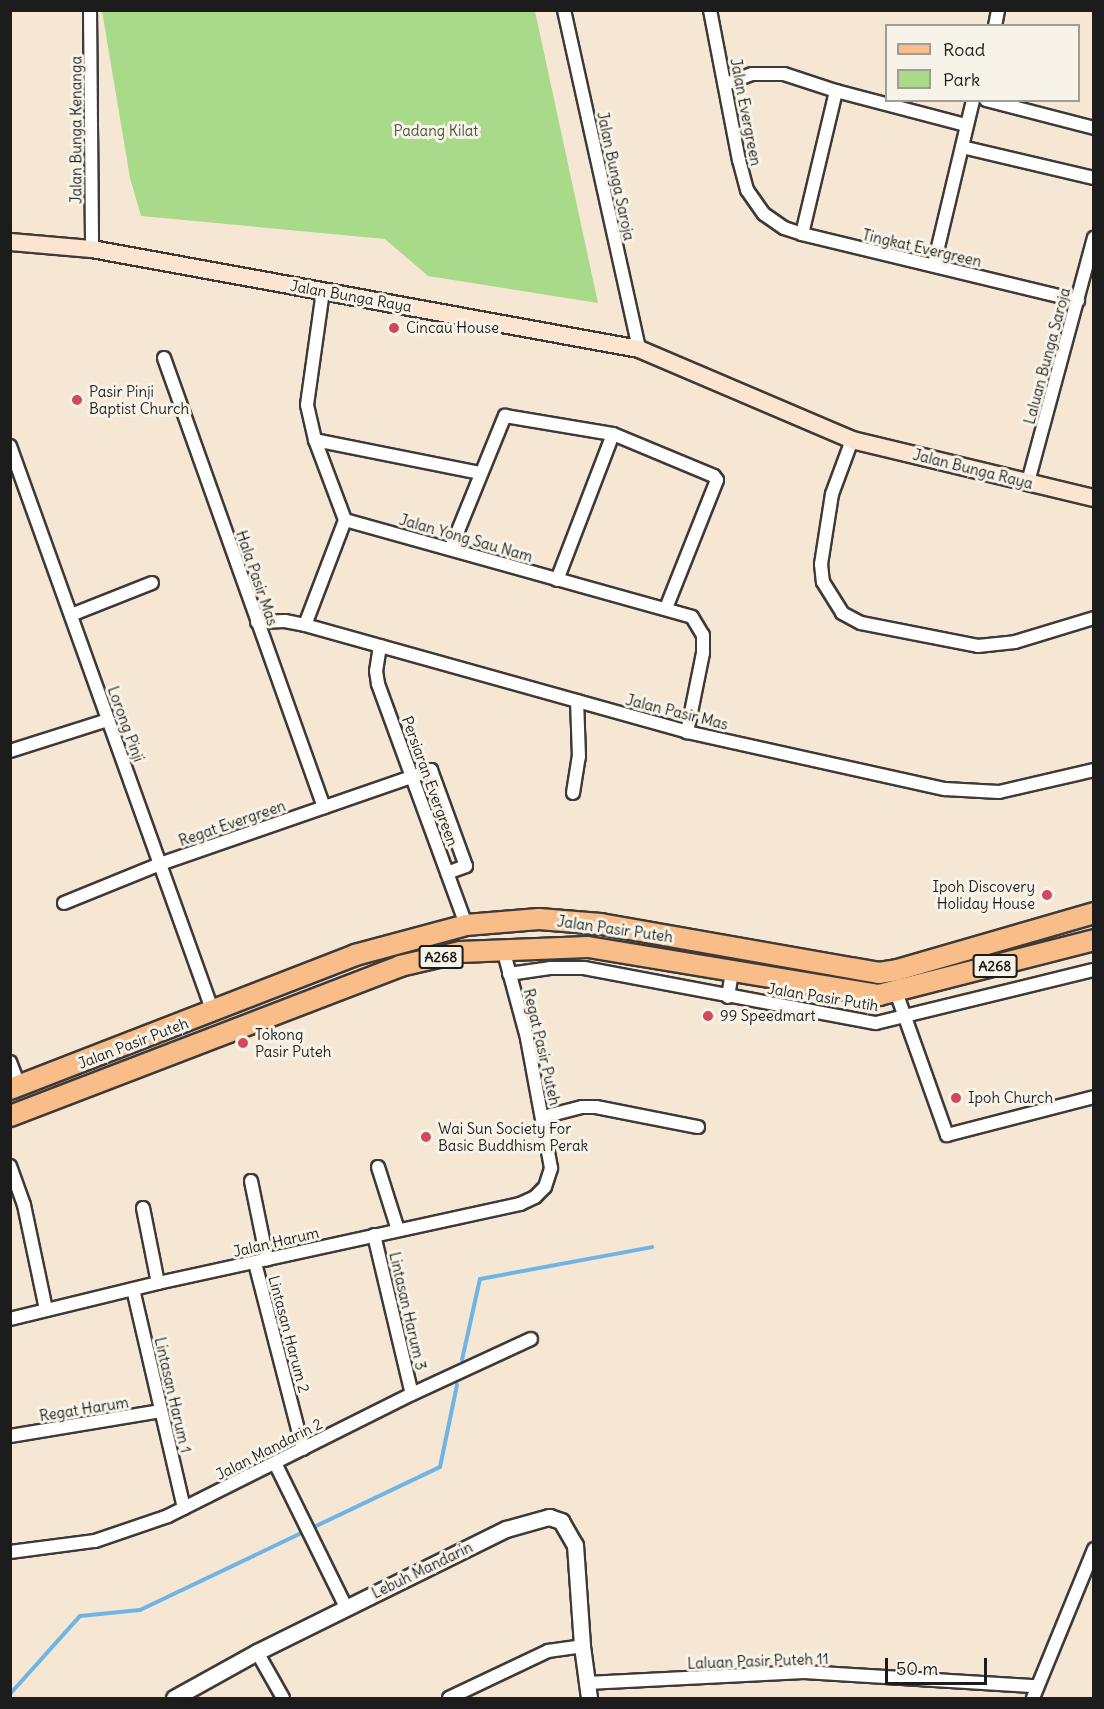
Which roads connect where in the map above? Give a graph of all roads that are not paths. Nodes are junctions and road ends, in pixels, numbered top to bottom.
1 (90, 10) edge
2 (564, 10) edge
3 (710, 10) edge
4 (726, 84) junction
5 (836, 91) junction
6 (972, 102) edge
7 (994, 102) edge
8 (966, 125) junction
9 (1094, 128) edge
10 (962, 147) junction
11 (1094, 178) edge
12 (764, 214) joint
13 (802, 234) junction
14 (1094, 238) edge
15 (10, 242) edge
16 (92, 249) junction
17 (934, 264) junction
18 (323, 291) junction
19 (1078, 301) junction
20 (639, 349) junction
21 (164, 358) dead end
22 (613, 434) junction
23 (315, 440) junction
24 (852, 440) junction
25 (10, 446) edge
26 (15, 471) edge
27 (480, 473) junction
28 (1028, 482) junction
29 (1094, 498) edge
30 (345, 520) junction
31 (451, 548) junction
32 (557, 580) junction
33 (152, 583) dead end
34 (666, 608) junction
35 (71, 615) junction
36 (1094, 618) edge
37 (257, 622) junction
38 (305, 625) junction
39 (380, 646) junction
40 (577, 701) junction
41 (108, 720) junction
42 (687, 732) junction
43 (10, 752) edge
44 (1094, 770) edge
45 (412, 777) junction
46 (573, 793) dead end
47 (324, 807) junction
48 (160, 864) junction
49 (447, 873) junction
50 (64, 903) dead end
51 (1094, 913) edge
52 (466, 925) junction
53 (1094, 940) edge
54 (502, 949) junction
55 (806, 961) junction
56 (1094, 970) edge
57 (732, 971) junction
58 (509, 974) junction
59 (896, 992) junction
60 (728, 997) junction
61 (213, 1012) junction
62 (904, 1017) junction
63 (10, 1062) edge
64 (15, 1088) edge
65 (1094, 1096) edge
66 (10, 1116) edge
67 (543, 1117) junction
68 (698, 1127) dead end
69 (10, 1166) edge
70 (378, 1167) dead end
71 (251, 1180) dead end
72 (545, 1187) joint
73 (143, 1208) dead end
74 (398, 1230) junction
75 (374, 1235) junction
76 (267, 1259) junction
77 (255, 1263) junction
78 (158, 1283) junction
79 (133, 1289) junction
80 (46, 1309) junction
81 (10, 1318) edge
82 (531, 1339) dead end
83 (412, 1394) junction
84 (161, 1411) junction
85 (10, 1436) edge
86 (303, 1449) junction
87 (276, 1463) junction
88 (184, 1508) junction
89 (1094, 1549) edge
90 (10, 1552) edge
91 (1088, 1578) edge
92 (346, 1607) junction
93 (582, 1646) junction
94 (257, 1652) junction
95 (588, 1691) edge
96 (1035, 1692) edge
97 (174, 1698) edge
98 (283, 1698) edge
99 (449, 1698) edge

1 - 16 street, Jalan Bunga Kenanga
2 - 20 street, Jalan Bunga Saroja
3 - 4 street, Jalan Evergreen
4 - 5 street
4 - 12 street, Jalan Evergreen
5 - 8 street
5 - 13 street
6 - 8 street
7 - 9 street
8 - 10 street
10 - 11 street
10 - 17 street
12 - 13 street, Tingkat Evergreen
13 - 17 street, Tingkat Evergreen
14 - 19 street, Laluan Bunga Saroja
15 - 16 main road, Jalan Bunga Raya
16 - 18 main road, Jalan Bunga Raya
17 - 19 street, Tingkat Evergreen
18 - 20 main road, Jalan Bunga Raya
18 - 23 street
19 - 28 street, Laluan Bunga Saroja
20 - 24 main road, Jalan Bunga Raya
21 - 37 street, Hala Pasir Mas
22 - 27 street
22 - 32 street
22 - 34 street
23 - 27 street
23 - 30 street
24 - 28 main road, Jalan Bunga Raya
24 - 36 street
25 - 26 street, Lorong Pinji
26 - 35 street, Lorong Pinji
27 - 31 street
28 - 29 main road, Jalan Bunga Raya
30 - 31 street, Jalan Yong Sau Nam
30 - 38 street
31 - 32 street, Jalan Yong Sau Nam
32 - 34 street, Jalan Yong Sau Nam
33 - 35 street
34 - 42 street, Jalan Yong Sau Nam
35 - 41 street, Lorong Pinji
37 - 38 street, Jalan Pasir Mas
37 - 47 street, Hala Pasir Mas
38 - 39 street, Jalan Pasir Mas
39 - 40 street, Jalan Pasir Mas
39 - 45 street, Persiaran Evergreen
40 - 42 street, Jalan Pasir Mas
40 - 46 street
41 - 43 street
41 - 48 street, Lorong Pinji
42 - 44 street, Jalan Pasir Mas
45 - 47 street, Regat Evergreen
45 - 49 street, Persiaran Evergreen
45 - 49 street
47 - 48 street, Regat Evergreen
48 - 50 street, Regat Evergreen
48 - 61 street, Lorong Pinji
49 - 52 street, Persiaran Evergreen
51 - 55 main road, Jalan Pasir Puteh / A268
52 - 55 main road, Jalan Pasir Puteh / A268
52 - 61 main road, Jalan Pasir Puteh / A268
53 - 59 main road, Jalan Pasir Puteh / A268
54 - 57 main road, Jalan Pasir Puteh / A268
54 - 58 street, Regat Pasir Puteh
54 - 66 main road, Jalan Pasir Puteh / A268
55 - 59 main road
56 - 62 street, Jalan Pasir Putih
57 - 59 main road, Jalan Pasir Puteh / A268
57 - 60 street
58 - 60 street, Jalan Pasir Putih
58 - 67 street, Regat Pasir Puteh
59 - 62 street
60 - 62 street, Jalan Pasir Putih
61 - 64 main road, Jalan Pasir Puteh / A268
62 - 65 street
63 - 64 street
67 - 68 street
67 - 72 street, Regat Pasir Puteh
69 - 80 street
70 - 74 street
71 - 76 street
72 - 74 street, Jalan Harum
73 - 78 street
74 - 75 street, Jalan Harum
75 - 76 street, Jalan Harum
75 - 83 street, Lintasan Harum 3
76 - 77 street, Jalan Harum
77 - 78 street, Jalan Harum
77 - 86 street, Lintasan Harum 2
78 - 79 street, Jalan Harum
79 - 80 street, Jalan Harum
79 - 84 street, Lintasan Harum 1
80 - 81 street, Jalan Harum
82 - 83 street, Jalan Mandarin 2
83 - 86 street, Jalan Mandarin 2
84 - 85 street, Regat Harum
84 - 88 street, Lintasan Harum 1
86 - 87 street, Jalan Mandarin 2
87 - 88 street, Jalan Mandarin 2
87 - 92 street
88 - 90 street, Jalan Mandarin 2
89 - 91 street
91 - 96 street
92 - 93 street, Lebuh Mandarin
92 - 94 street, Lebuh Mandarin
93 - 95 street, Lebuh Mandarin
93 - 99 street
94 - 97 street, Lebuh Mandarin
94 - 98 street
95 - 96 street, Laluan Pasir Puteh 11

